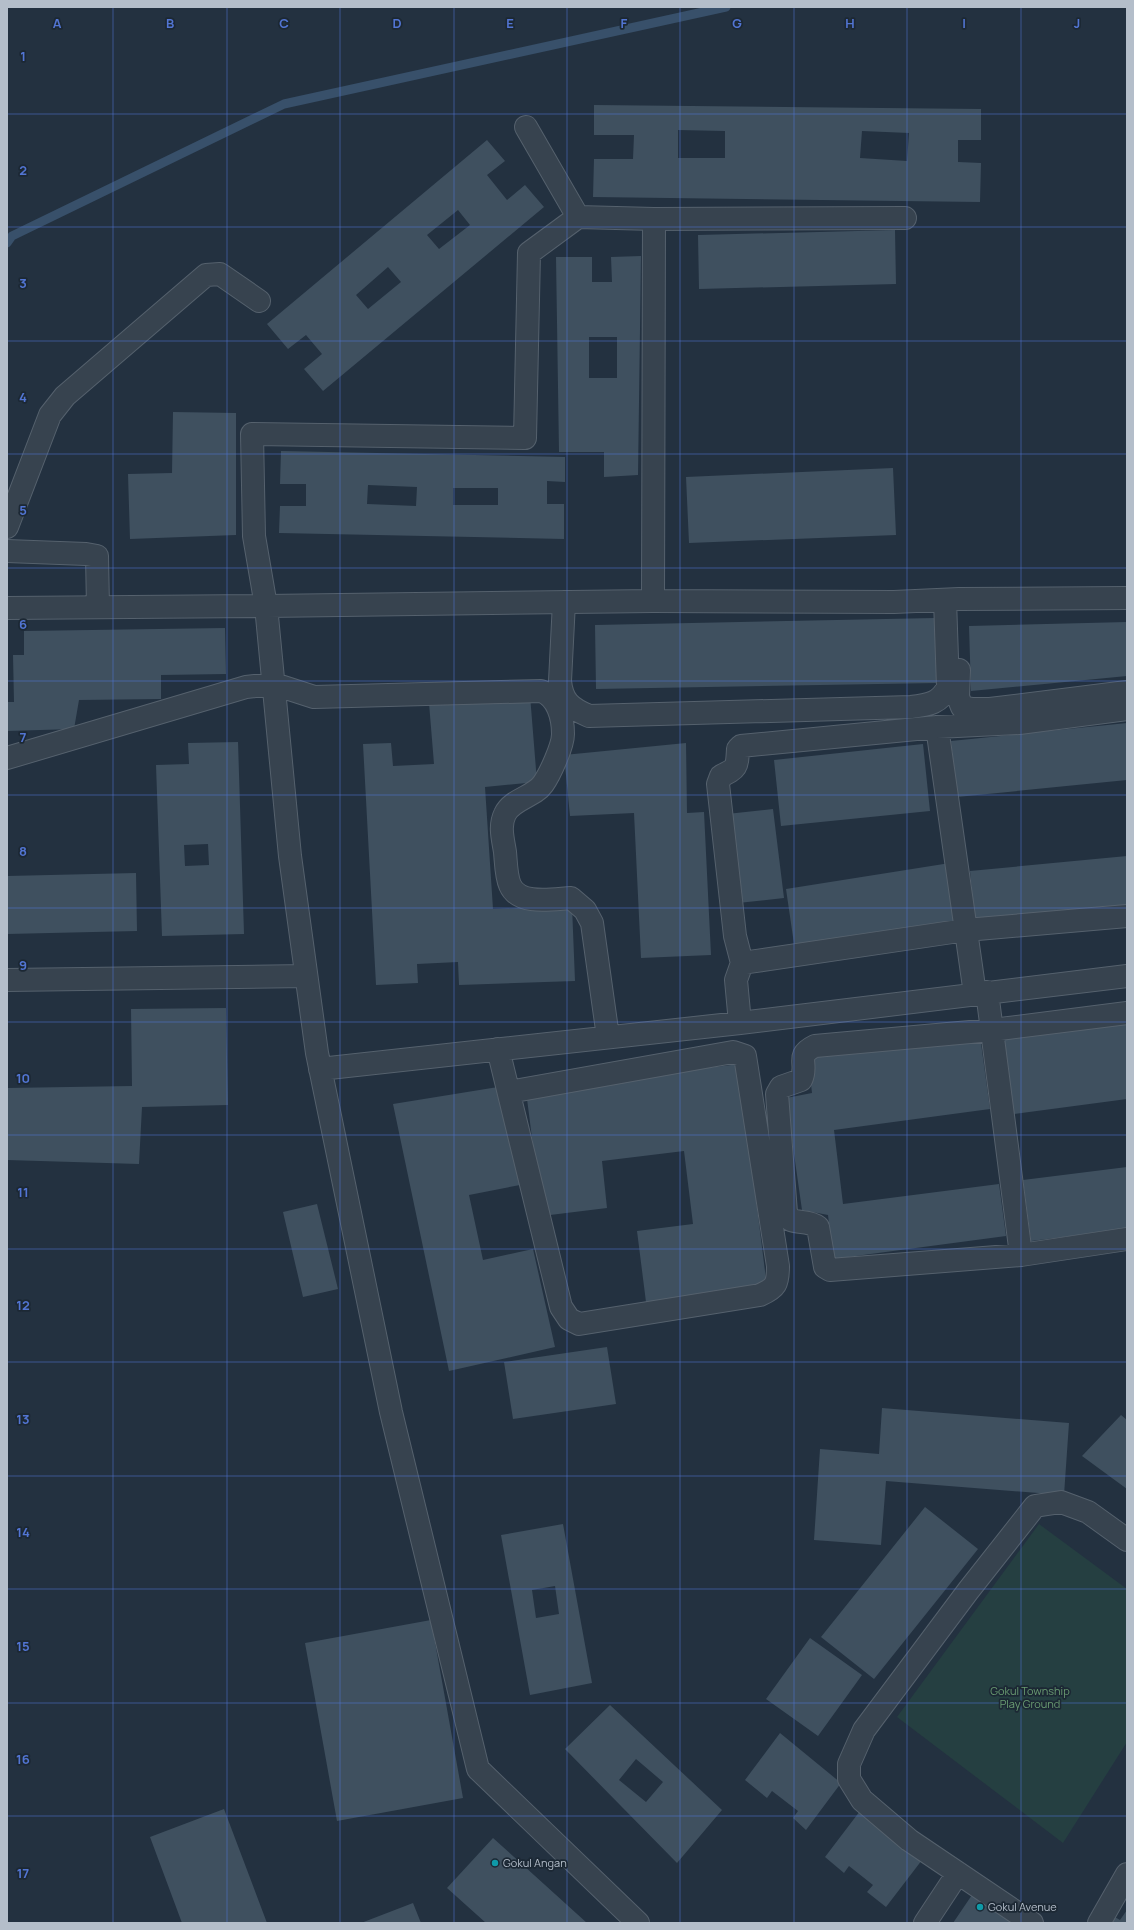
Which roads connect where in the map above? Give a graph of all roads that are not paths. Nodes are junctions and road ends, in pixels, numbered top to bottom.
1 (526, 127) dead end
2 (578, 217) junction
3 (905, 218) dead end
4 (654, 219) junction
5 (259, 301) dead end
6 (7, 527) edge
7 (7, 551) edge
8 (1127, 598) edge
9 (952, 599) junction
10 (653, 601) junction
11 (564, 602) junction
12 (266, 606) junction
13 (98, 607) junction
14 (7, 608) edge
15 (274, 684) junction
16 (1127, 692) edge
17 (1127, 709) edge
18 (937, 727) junction
19 (7, 758) edge
20 (1127, 916) edge
21 (966, 930) junction
22 (742, 963) junction
23 (306, 976) junction
24 (1127, 976) edge
25 (7, 980) edge
26 (981, 993) junction
27 (1127, 1013) edge
28 (740, 1023) junction
29 (992, 1030) junction
30 (608, 1037) junction
31 (498, 1049) junction
32 (320, 1068) junction
33 (509, 1092) junction
34 (1127, 1239) edge
35 (1021, 1255) junction
36 (1127, 1540) edge
37 (958, 1873) junction
38 (1127, 1874) edge
39 (638, 1923) edge
40 (925, 1923) edge
41 (1032, 1923) edge
42 (1099, 1923) edge

1 - 2 street
2 - 4 street
2 - 12 street
3 - 4 street
4 - 10 street
5 - 6 street
7 - 13 street
8 - 9 street
9 - 10 street
9 - 11 street
9 - 16 street
10 - 11 street
11 - 12 street
12 - 13 street
12 - 15 street
13 - 14 street
15 - 19 street
15 - 23 street
15 - 30 street
17 - 18 street
18 - 21 street
18 - 22 street
20 - 21 street
21 - 22 street
21 - 26 street
22 - 28 street
23 - 25 street
23 - 32 street
24 - 26 street
26 - 28 street
26 - 29 street
27 - 29 street
28 - 30 street
29 - 35 street
29 - 35 street
30 - 31 street
31 - 32 street
31 - 33 street
32 - 39 street
33 - 33 street
34 - 35 street
36 - 37 street
37 - 40 street
37 - 41 street
38 - 42 street

